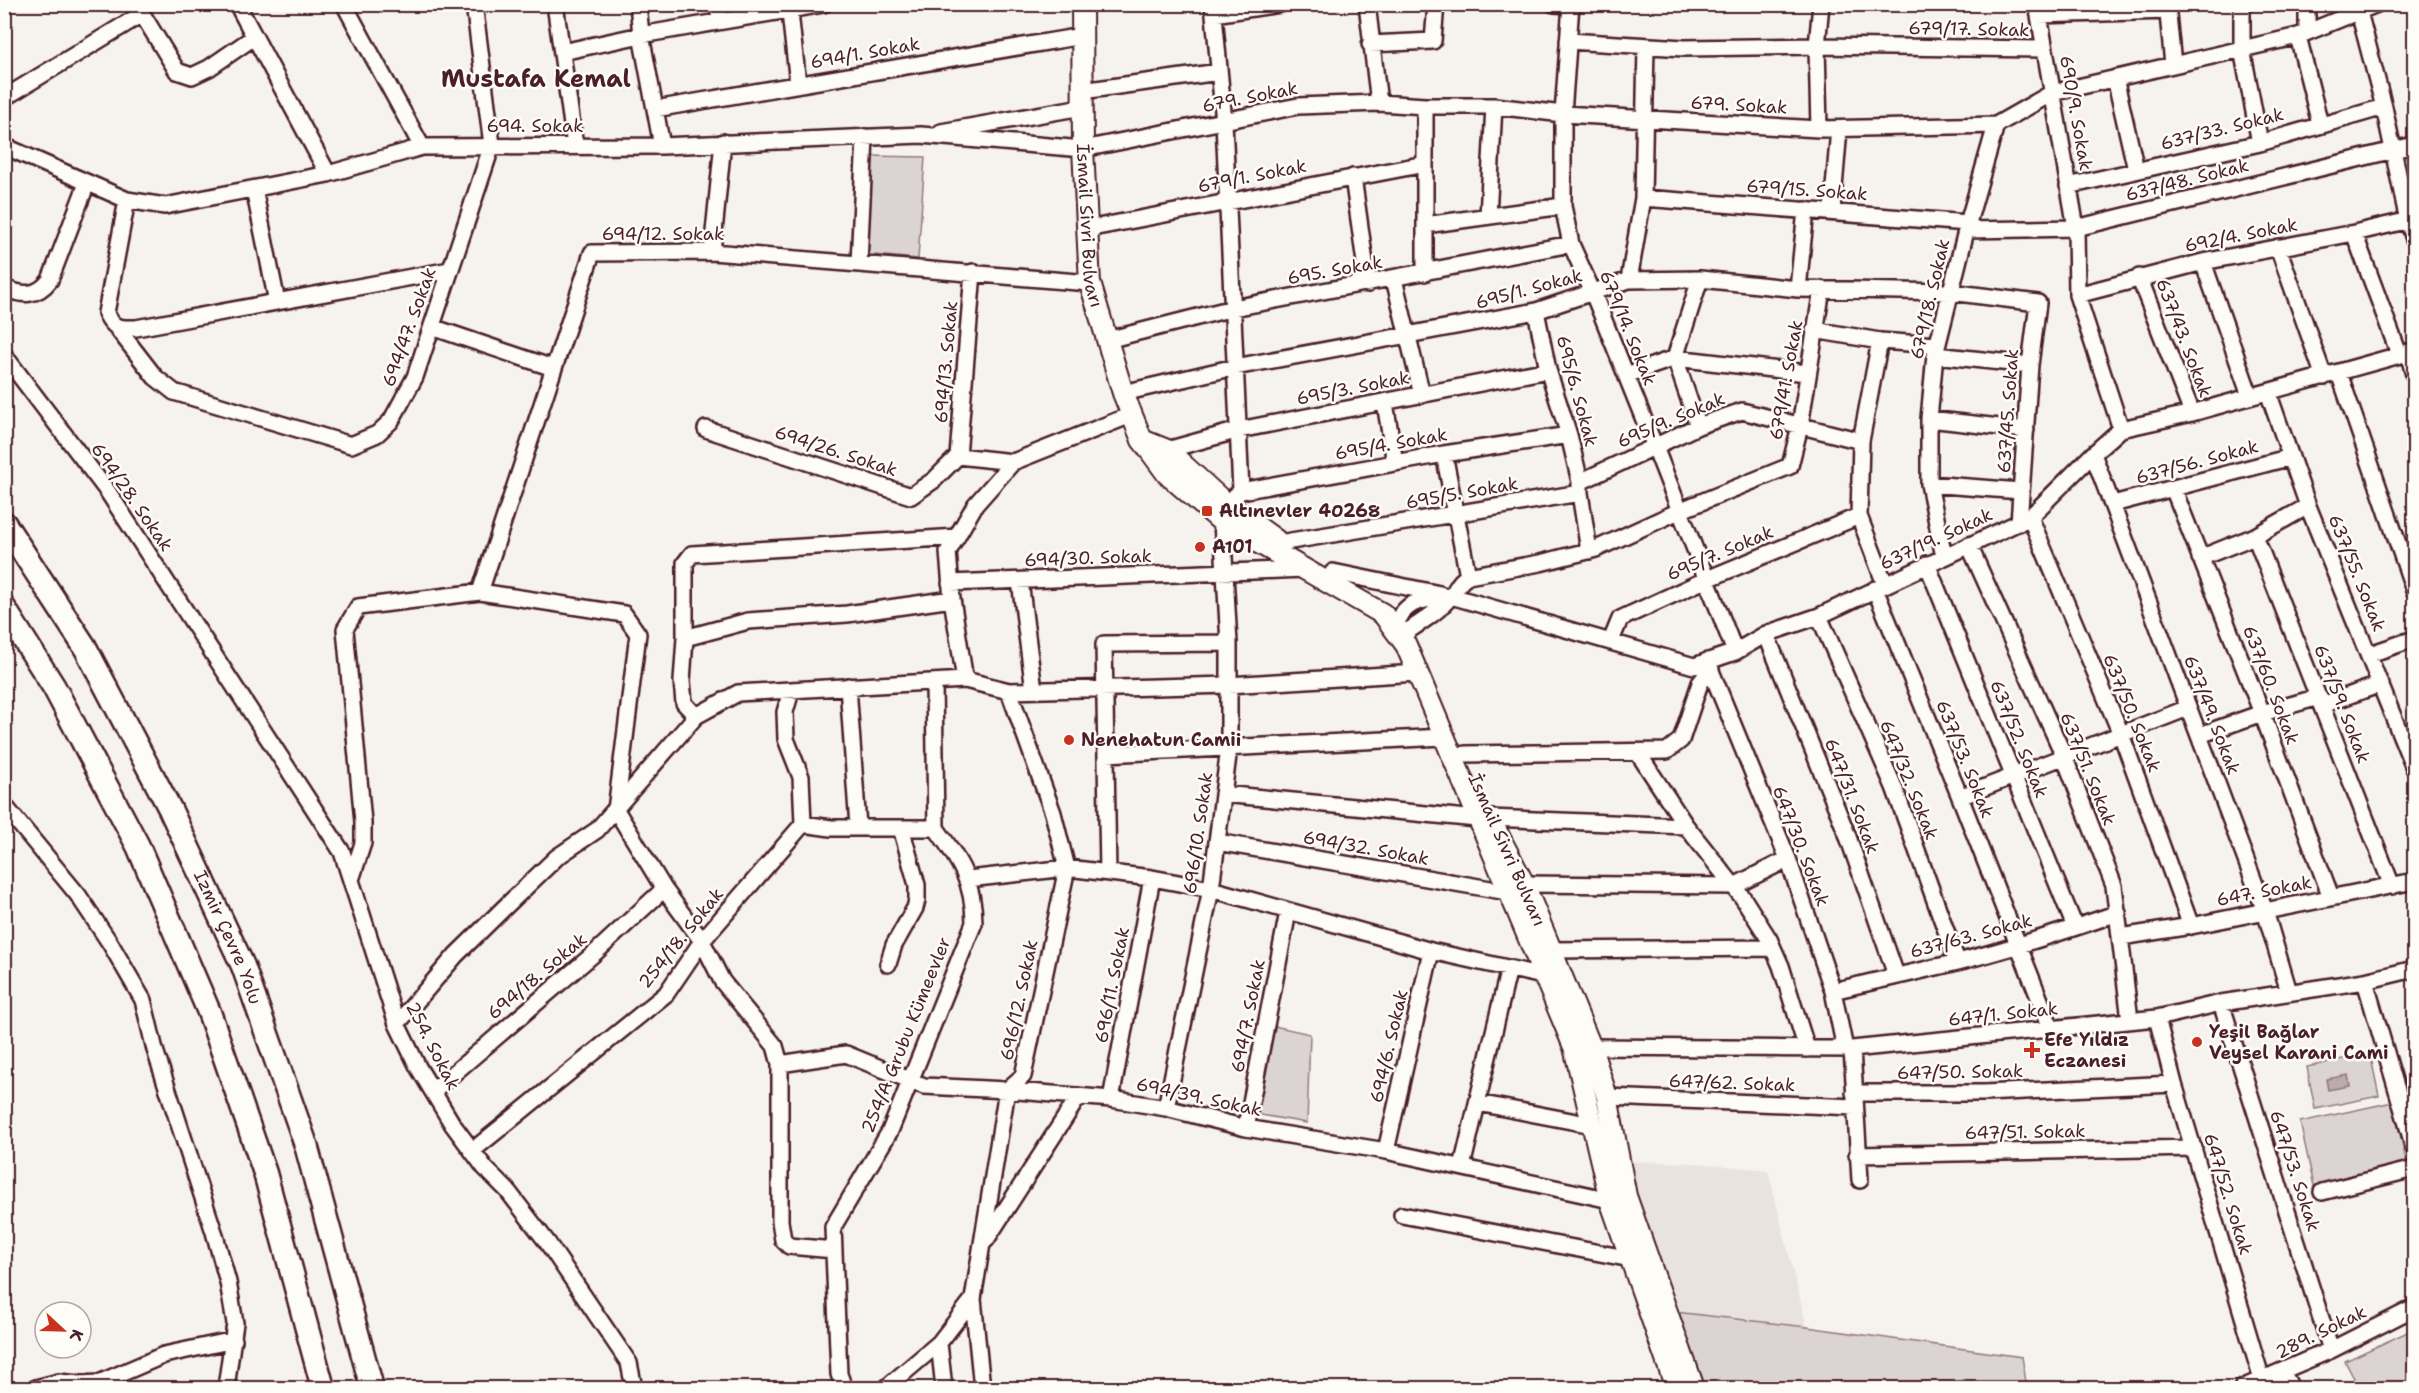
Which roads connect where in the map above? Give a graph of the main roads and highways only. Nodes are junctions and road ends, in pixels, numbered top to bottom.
1 (1082, 4) edge
2 (1142, 440) junction
3 (1224, 513) junction
4 (4, 523) edge
5 (4, 608) edge
6 (1401, 624) junction
7 (1484, 819) junction
8 (1516, 888) junction
9 (1639, 1256) junction
10 (323, 1389) edge
11 (372, 1389) edge
12 (1676, 1389) edge
13 (1694, 1389) edge

1 - 2 main road, İsmail Sivri Bulvarı
2 - 3 main road, İsmail Sivri Bulvarı
2 - 3 main road, İsmail Sivri Bulvarı
3 - 6 main road, İsmail Sivri Bulvarı
3 - 6 main road, İsmail Sivri Bulvarı
4 - 11 highway, İzmir Çevre Yolu
5 - 10 highway
6 - 7 main road, İsmail Sivri Bulvarı
6 - 7 main road, İsmail Sivri Bulvarı
7 - 8 main road, İsmail Sivri Bulvarı
8 - 9 main road, İsmail Sivri Bulvarı
8 - 9 main road, İsmail Sivri Bulvarı
9 - 12 main road, İsmail Sivri Bulvarı
9 - 13 main road, İsmail Sivri Bulvarı

